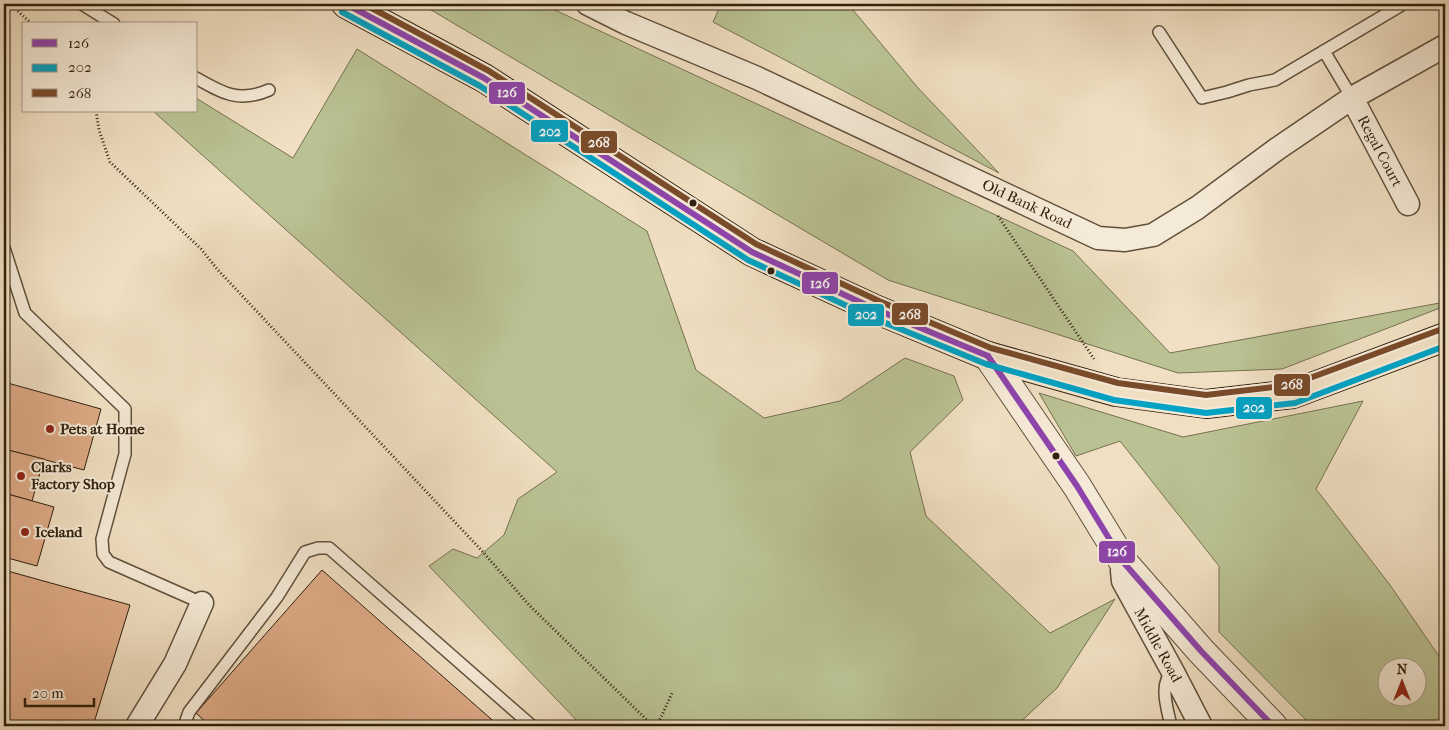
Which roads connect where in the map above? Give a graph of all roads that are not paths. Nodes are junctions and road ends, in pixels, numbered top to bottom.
1 (82, 4) edge
2 (346, 4) edge
3 (588, 4) edge
4 (1400, 6) dead end
5 (111, 22) edge
6 (1159, 32) dead end
7 (1445, 46) edge
8 (1324, 51) junction
9 (198, 79) edge
10 (268, 90) dead end
11 (1352, 98) junction
12 (1408, 204) dead end
13 (4, 248) edge
14 (1445, 337) edge
15 (988, 356) junction
16 (1124, 563) junction
17 (202, 603) joint
18 (1173, 672) junction
19 (137, 726) edge
20 (184, 726) edge
21 (532, 726) edge
22 (1170, 726) edge
23 (1200, 726) edge
24 (1273, 726) edge

1 - 5 lane
2 - 15 highway
3 - 11 street, Old Bank Road
4 - 8 lane
6 - 8 lane
7 - 11 street, Old Bank Road
8 - 11 lane
9 - 10 lane
11 - 12 street, Regal Court
13 - 17 lane
14 - 15 highway
15 - 16 street
16 - 18 street, Middle Road
16 - 24 street
17 - 19 street
18 - 22 lane
18 - 23 street, Middle Road
20 - 21 lane

